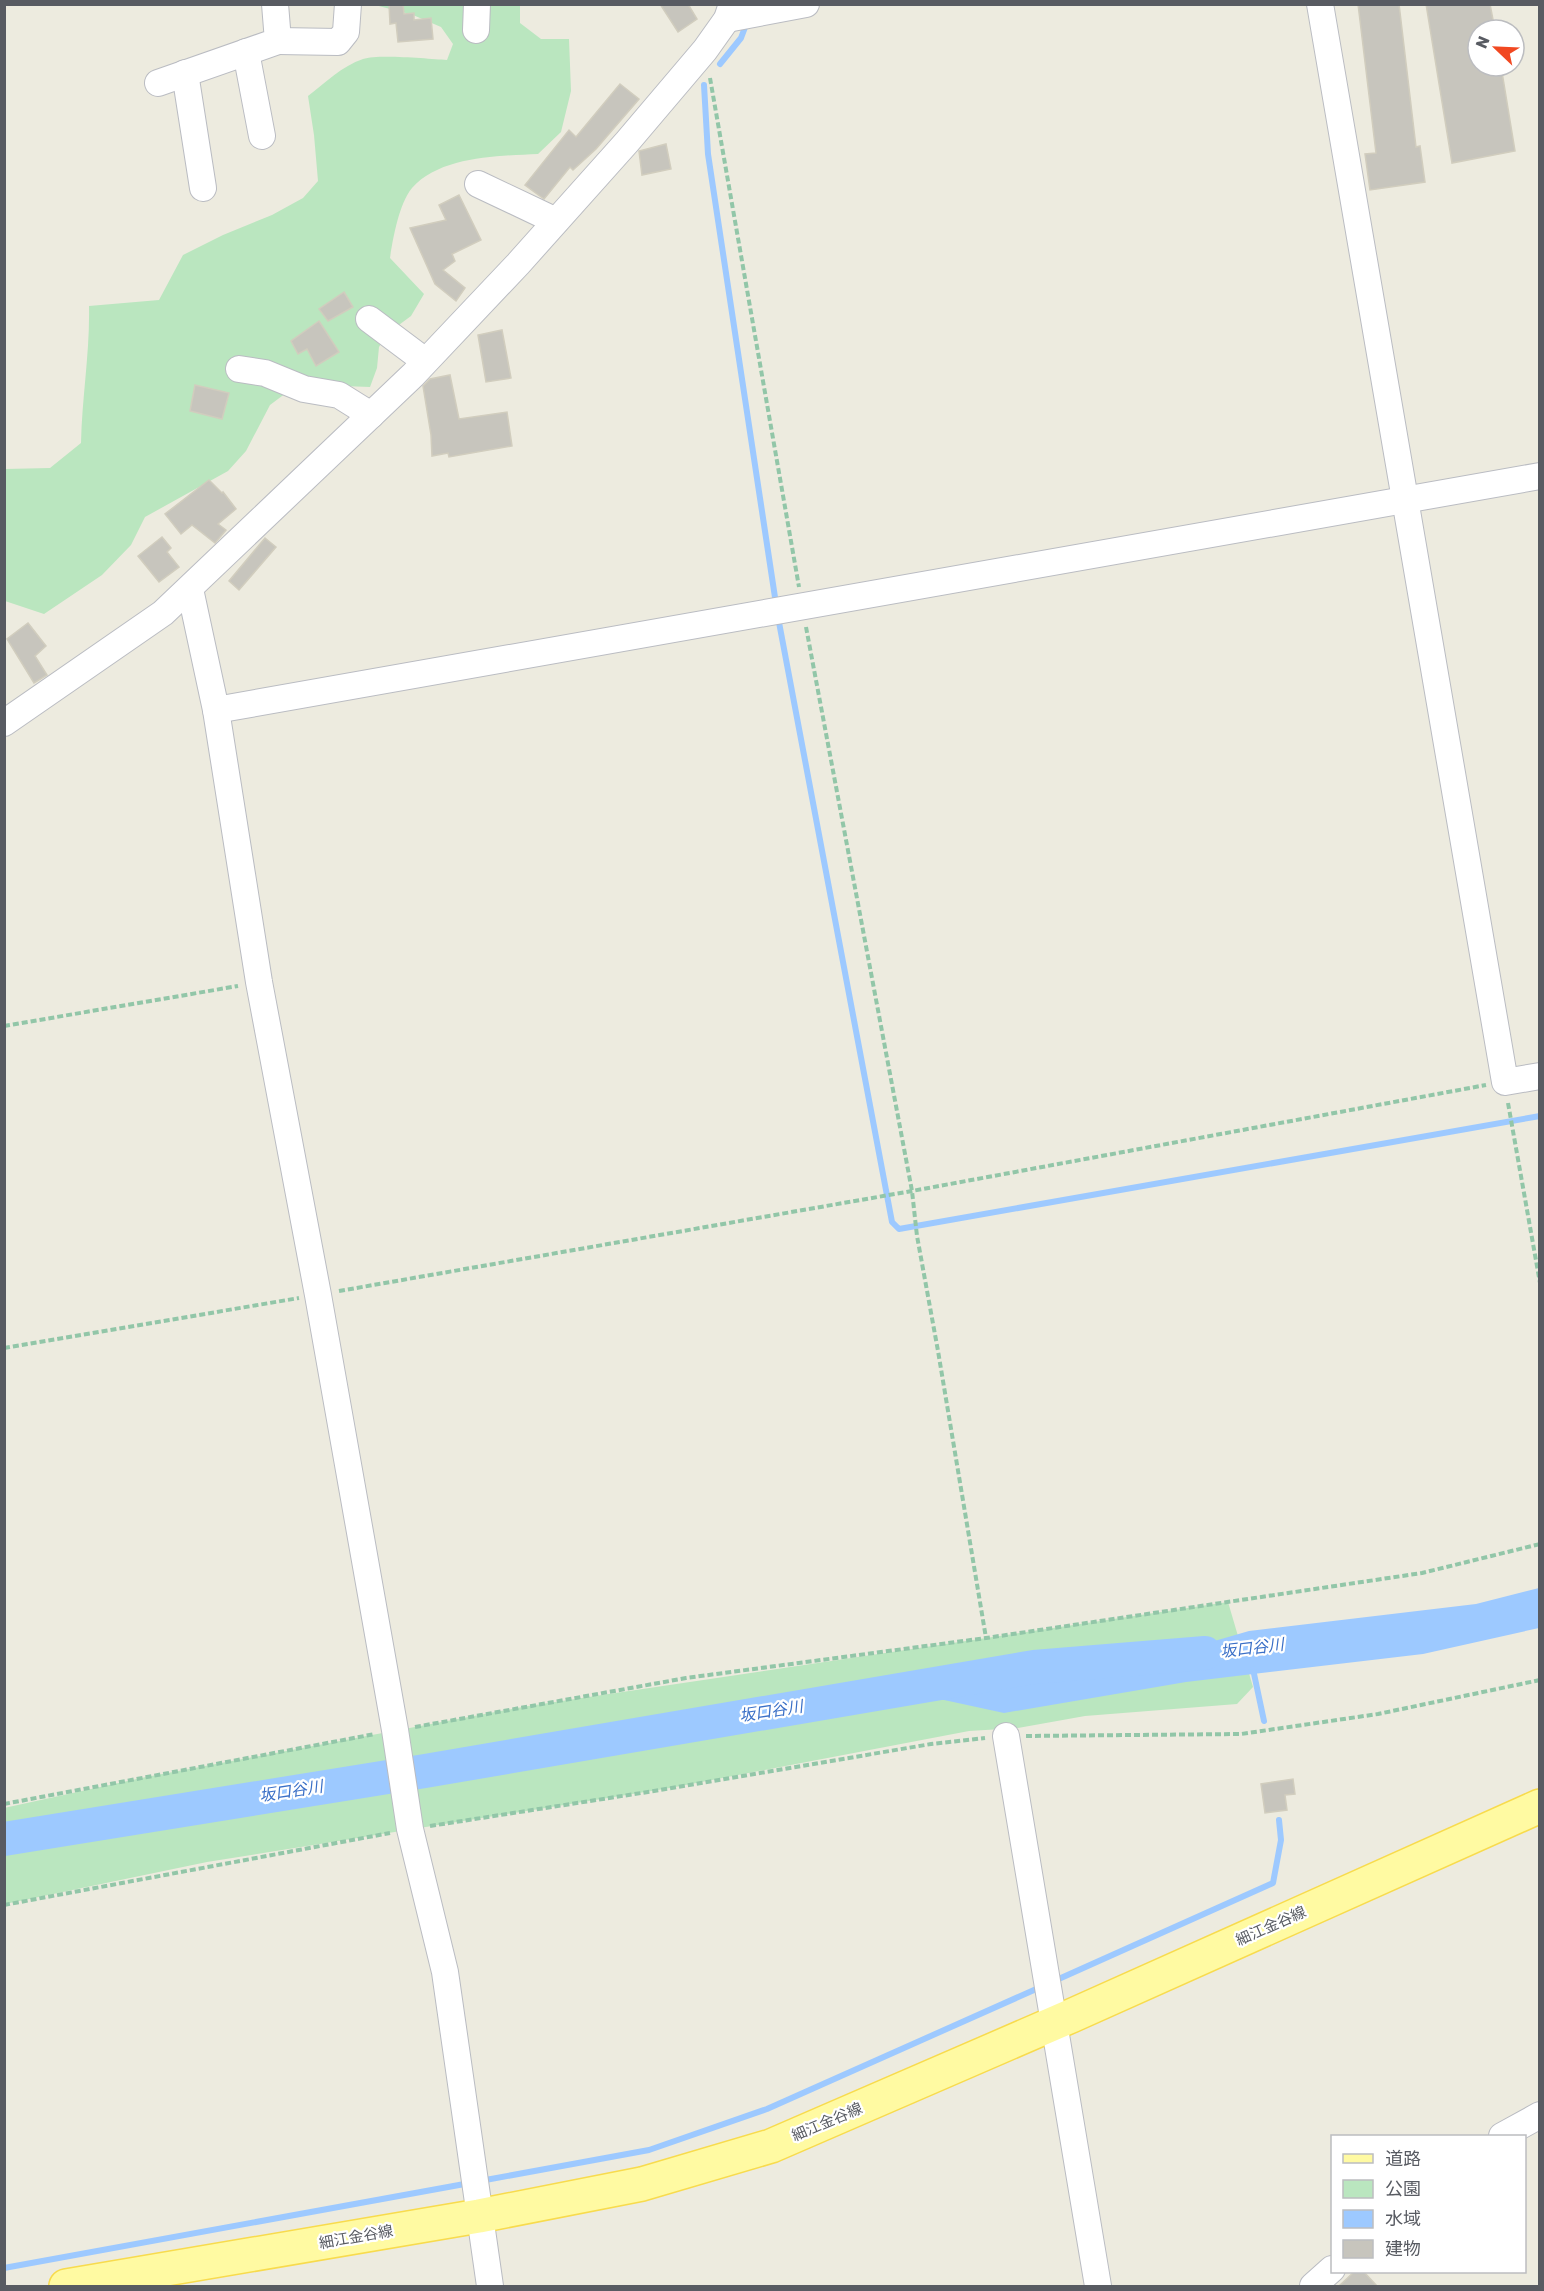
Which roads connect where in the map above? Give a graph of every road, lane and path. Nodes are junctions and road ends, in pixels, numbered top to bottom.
1 (275, 4) edge
2 (348, 4) edge
3 (477, 4) edge
4 (806, 4) edge
5 (1320, 4) edge
6 (738, 14) edge
7 (476, 30) dead end
8 (278, 41) junction
9 (246, 52) junction
10 (185, 73) junction
11 (158, 82) dead end
12 (262, 136) dead end
13 (478, 184) dead end
14 (203, 188) dead end
15 (556, 221) junction
16 (369, 319) dead end
17 (425, 361) junction
18 (239, 369) dead end
19 (371, 415) junction
20 (1539, 476) edge
21 (1406, 498) junction
22 (190, 589) junction
23 (216, 710) junction
24 (4, 723) edge
25 (259, 982) junction
26 (4, 1026) edge
27 (1539, 1076) edge
28 (1505, 1082) junction
29 (1509, 1108) dead end
30 (912, 1191) junction
31 (1539, 1282) edge
32 (318, 1295) junction
33 (4, 1348) edge
34 (1539, 1545) edge
35 (986, 1638) junction
36 (1539, 1680) edge
37 (395, 1730) junction
38 (1006, 1736) junction
39 (4, 1804) edge
40 (1539, 1806) edge
41 (410, 1829) junction
42 (4, 1905) edge
43 (1052, 2009) junction
44 (1539, 2115) edge
45 (1504, 2135) edge
46 (477, 2205) junction
47 (1331, 2270) edge
48 (66, 2286) edge
49 (490, 2286) edge
50 (1098, 2286) edge
51 (1313, 2286) edge

1 - 8 street
2 - 8 street
3 - 7 street
4 - 6 street
5 - 21 street
6 - 15 street
8 - 9 street
9 - 10 street
9 - 12 street
10 - 11 street
10 - 14 street
13 - 15 street
15 - 17 street
16 - 17 street
17 - 19 street
18 - 19 street
19 - 22 street
20 - 21 street
21 - 23 street
21 - 28 street
22 - 23 street
22 - 24 street
23 - 25 street
25 - 26 path
25 - 32 street
27 - 28 street
28 - 30 path
29 - 31 path
30 - 32 path
30 - 35 path
32 - 33 path
32 - 37 street
34 - 35 path
35 - 37 path
36 - 38 path
37 - 39 path
37 - 41 street
38 - 41 path
38 - 43 street
40 - 43 main road, 細江金谷線
41 - 42 path
41 - 46 street
43 - 46 main road, 細江金谷線
43 - 50 street
44 - 45 street
46 - 48 main road, 細江金谷線
46 - 49 street
47 - 51 street

